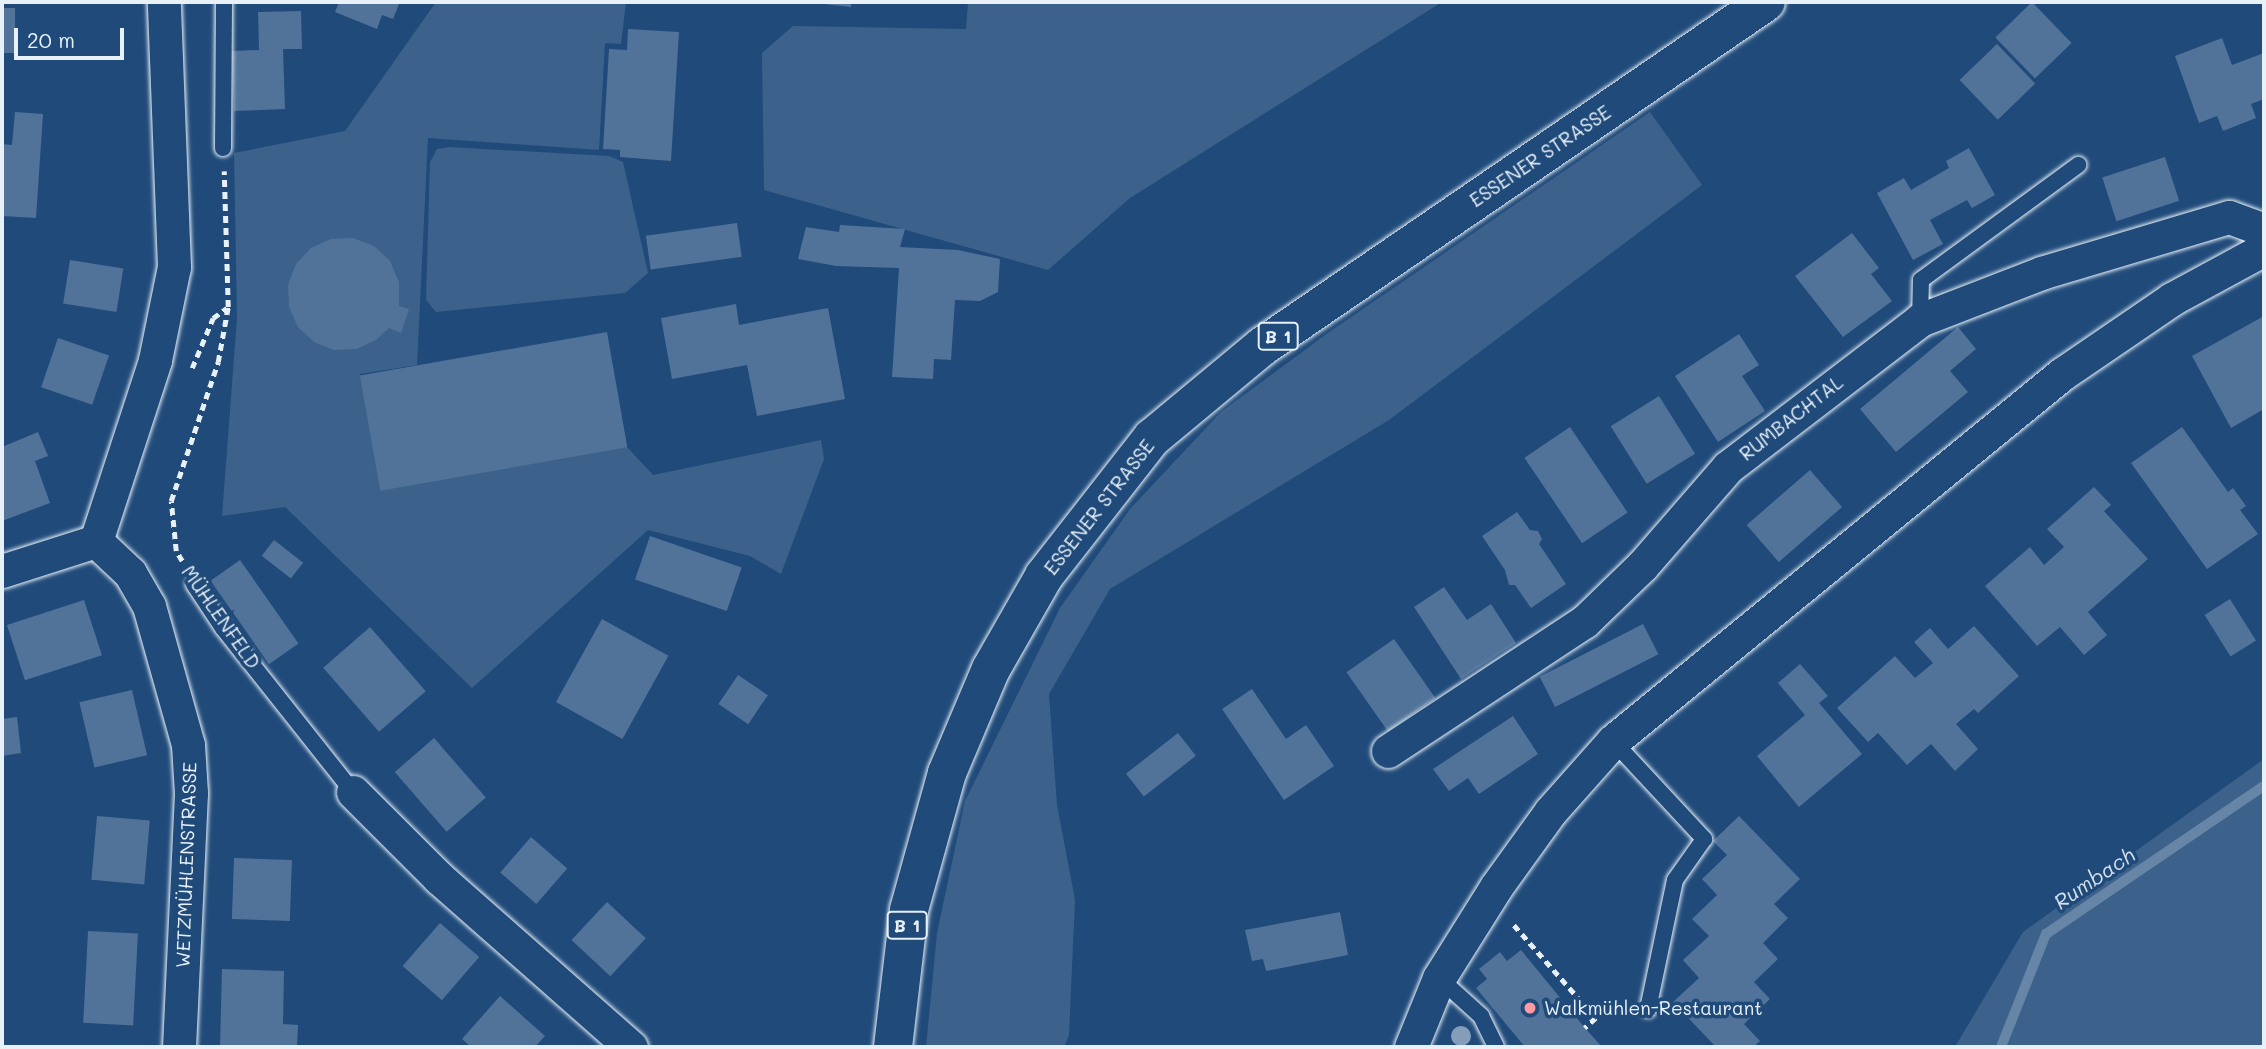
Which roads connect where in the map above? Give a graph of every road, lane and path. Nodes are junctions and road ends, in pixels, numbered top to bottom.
1 (164, 2) edge
2 (224, 2) edge
3 (1766, 2) edge
4 (223, 148) joint
5 (2078, 165) dead end
6 (2264, 230) edge
7 (2264, 249) edge
8 (1920, 320) junction
9 (96, 541) junction
10 (2, 570) edge
11 (194, 584) joint
12 (1613, 741) junction
13 (1388, 751) dead end
14 (353, 792) joint
15 (1493, 892) junction
16 (1439, 978) junction
17 (1648, 1009) dead end
18 (1585, 1028) dead end
19 (179, 1047) edge
20 (631, 1047) edge
21 (893, 1047) edge
22 (1411, 1047) edge
23 (1496, 1047) edge

1 - 9 street
2 - 4 lane
3 - 21 main road, ESSENER STRASSE / B 1
4 - 11 path, MÜHLENFELD
5 - 8 lane
6 - 8 street, RUMBACHTAL
7 - 12 street
8 - 13 street, RUMBACHTAL
9 - 10 street
9 - 19 street, WETZMÜHLENSTRASSE
11 - 14 lane, MÜHLENFELD
12 - 15 street
12 - 17 lane
14 - 20 street, MÜHLENFELD
15 - 16 street
15 - 18 path
16 - 22 street
16 - 23 lane

